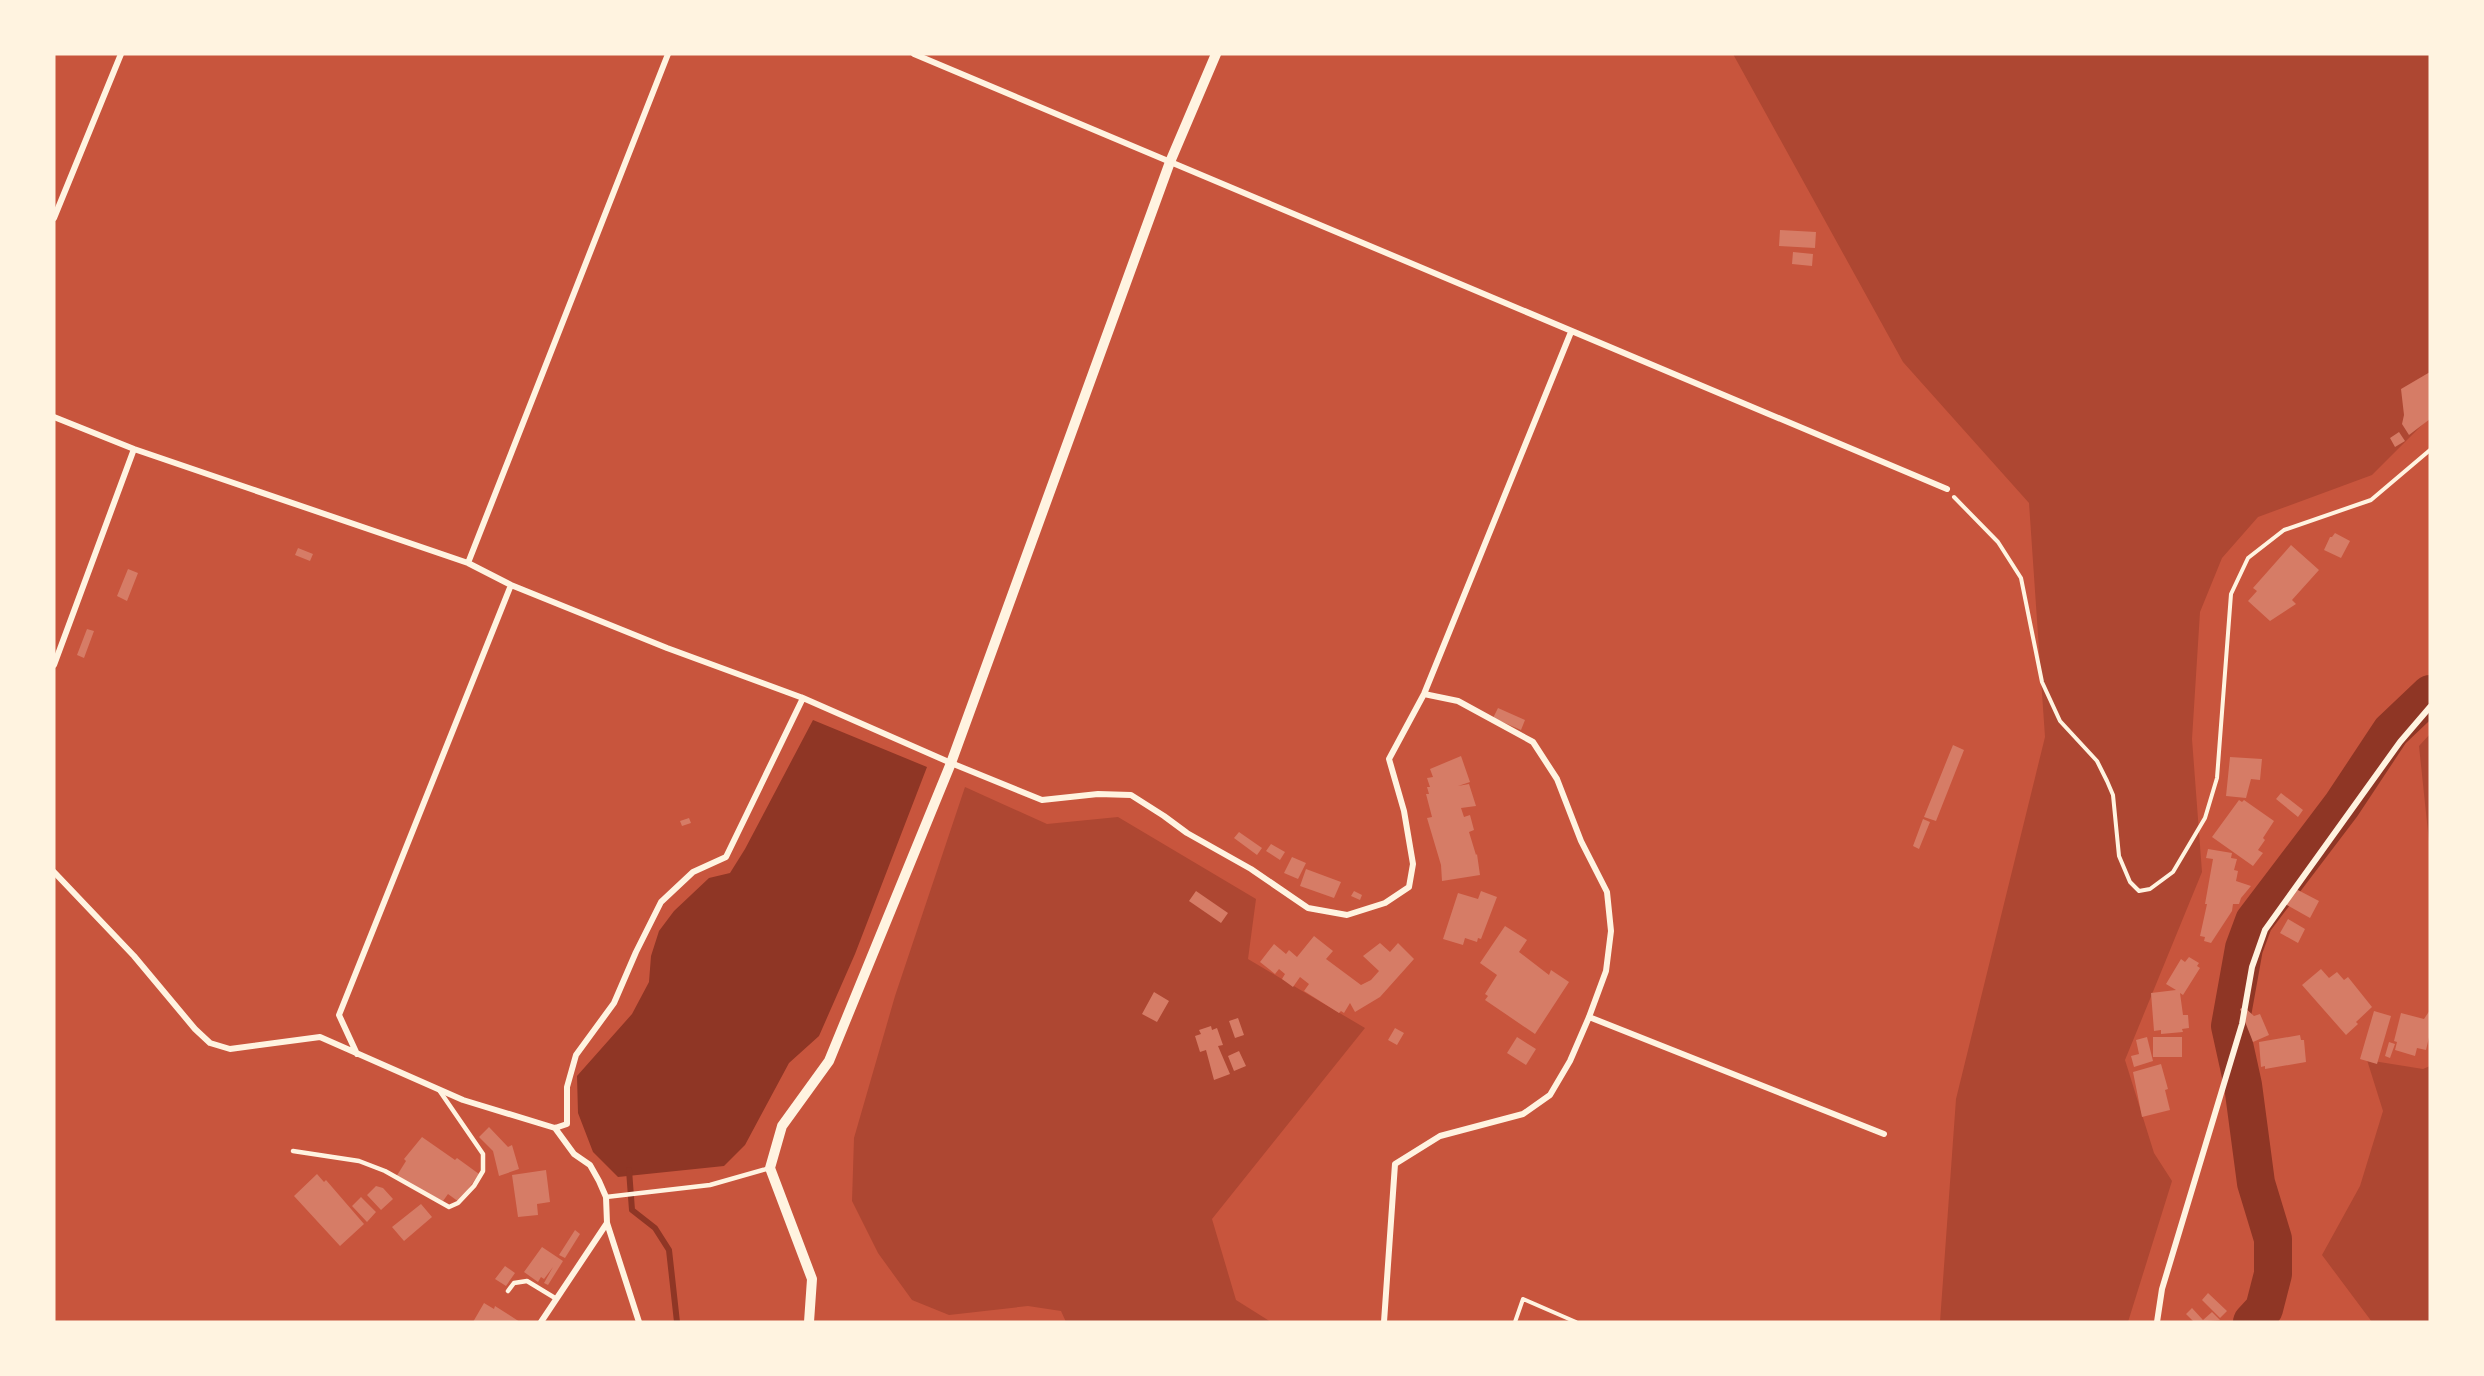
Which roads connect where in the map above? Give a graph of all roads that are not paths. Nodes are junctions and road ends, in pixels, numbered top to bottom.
1 (121, 54) edge
2 (668, 54) edge
3 (914, 54) edge
4 (1216, 54) edge
5 (1170, 162) junction
6 (54, 218) edge
7 (1571, 332) junction
8 (54, 417) edge
9 (134, 449) junction
10 (1947, 489) road end
11 (468, 563) junction
12 (511, 585) junction
13 (54, 665) edge
14 (1424, 694) junction
15 (802, 698) junction
16 (2430, 706) edge
17 (951, 764) junction
18 (54, 872) edge
19 (1589, 1017) junction
20 (357, 1054) junction
21 (439, 1090) junction
22 (555, 1128) junction
23 (1884, 1134) dead end
24 (293, 1152) dead end
25 (770, 1168) junction
26 (606, 1197) junction
27 (607, 1222) junction
28 (508, 1291) dead end
29 (555, 1298) junction
30 (541, 1322) edge
31 (639, 1322) edge
32 (809, 1322) edge
33 (1384, 1322) edge
34 (2157, 1322) edge

1 - 6 street
2 - 11 street
3 - 5 street
4 - 5 street
5 - 7 street
5 - 17 street
7 - 10 street
7 - 14 street
8 - 9 street
9 - 11 street
9 - 13 street
11 - 12 street
12 - 15 street
12 - 20 street
14 - 17 street
14 - 19 street
15 - 17 street
15 - 22 street
16 - 34 street
17 - 25 street
18 - 20 street
19 - 23 street
19 - 33 street
20 - 21 street
21 - 22 street
21 - 24 lane
22 - 26 street
25 - 26 lane
25 - 32 street
26 - 27 street
27 - 29 street
27 - 31 street
28 - 29 lane
29 - 30 street

